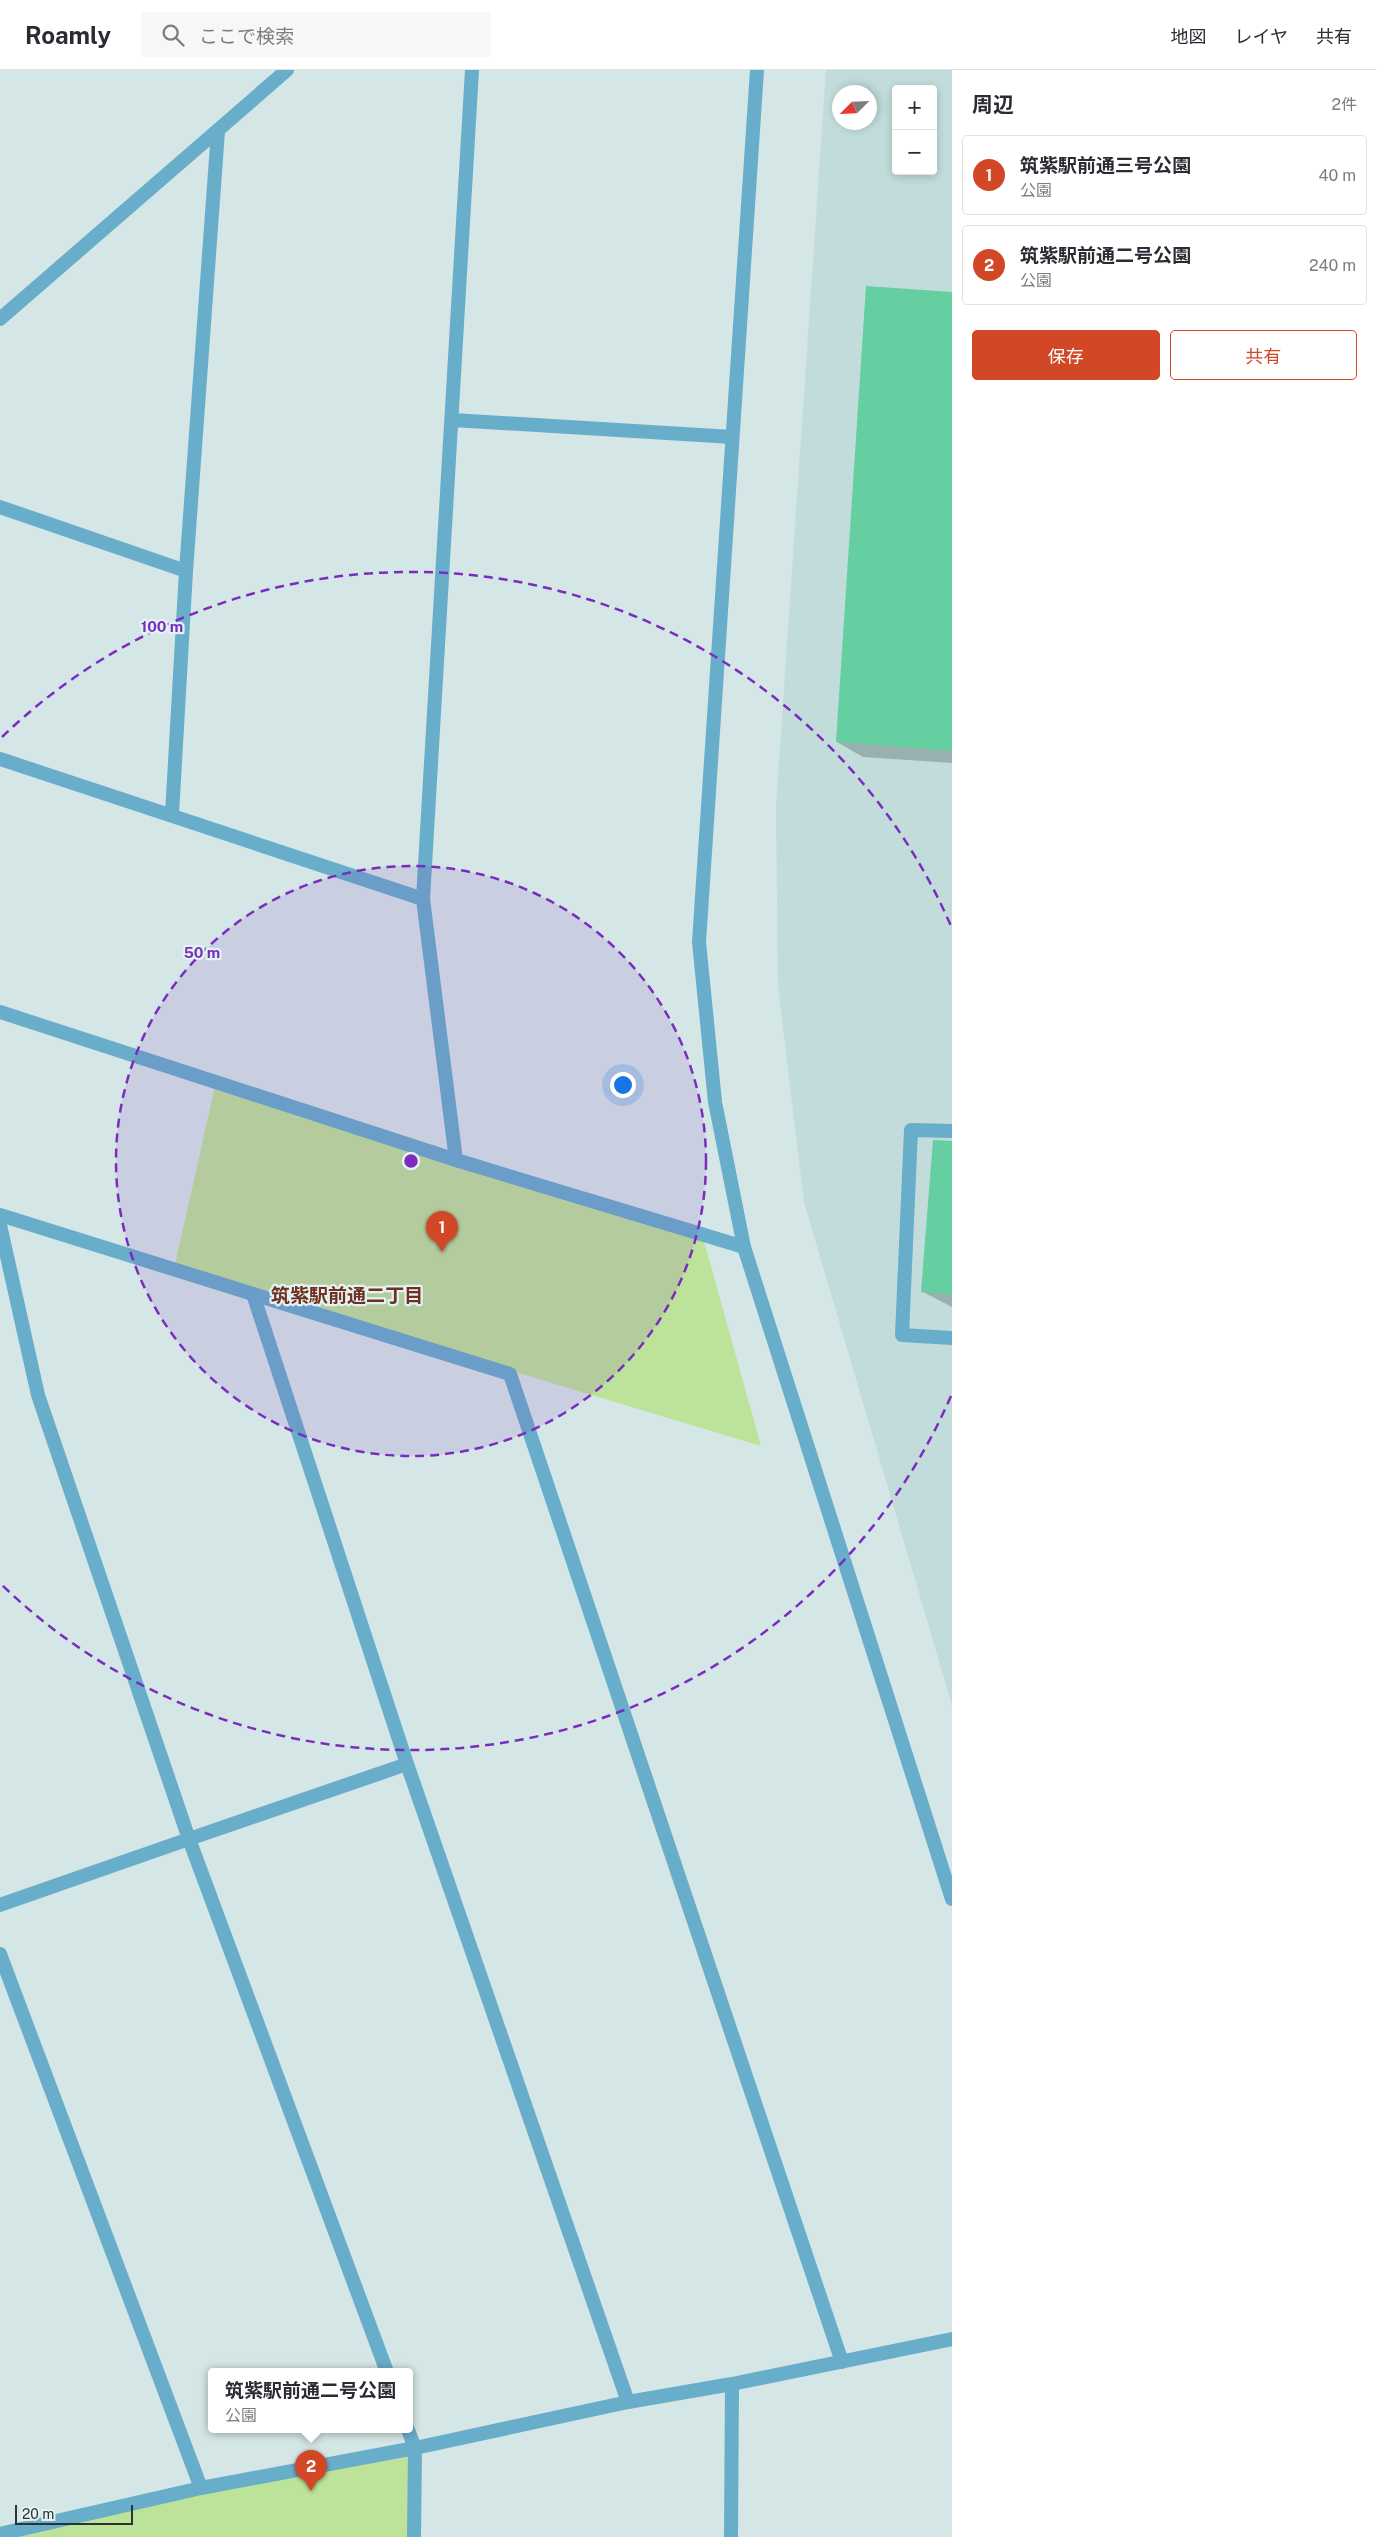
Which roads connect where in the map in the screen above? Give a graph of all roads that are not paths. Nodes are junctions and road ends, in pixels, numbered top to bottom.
1 (287, 70) edge
2 (472, 70) edge
3 (757, 70) edge
4 (218, 131) junction
5 (0, 319) edge
6 (453, 420) junction
7 (732, 437) junction
8 (0, 507) edge
9 (186, 571) junction
10 (0, 759) edge
11 (172, 814) junction
12 (423, 899) junction
13 (0, 1012) edge
14 (952, 1131) edge
15 (456, 1160) junction
16 (0, 1215) edge
17 (0, 1226) edge
18 (744, 1247) junction
19 (253, 1294) junction
20 (952, 1338) edge
21 (408, 1764) junction
22 (189, 1839) junction
23 (952, 1899) edge
24 (0, 1905) edge
25 (0, 1954) edge
26 (952, 2338) edge
27 (842, 2362) junction
28 (386, 2368) edge
29 (732, 2384) junction
30 (628, 2402) junction
31 (409, 2433) edge
32 (415, 2448) junction
33 (201, 2488) junction
34 (0, 2534) edge
35 (414, 2537) edge
36 (731, 2537) edge

1 - 4 street
2 - 6 street
3 - 7 street
4 - 5 street
4 - 9 street
6 - 7 street
6 - 12 street
7 - 18 street
8 - 9 street
9 - 11 street
10 - 11 street
11 - 12 street
12 - 15 street
13 - 15 street
14 - 20 street
15 - 18 street
16 - 19 street
17 - 22 street
18 - 23 street
19 - 21 street
19 - 27 street
21 - 22 street
21 - 30 street
22 - 24 street
22 - 28 street
25 - 33 street
26 - 27 street
27 - 29 street
29 - 30 street
29 - 36 street
30 - 32 street
31 - 32 street
32 - 33 street
32 - 35 street
33 - 34 street

